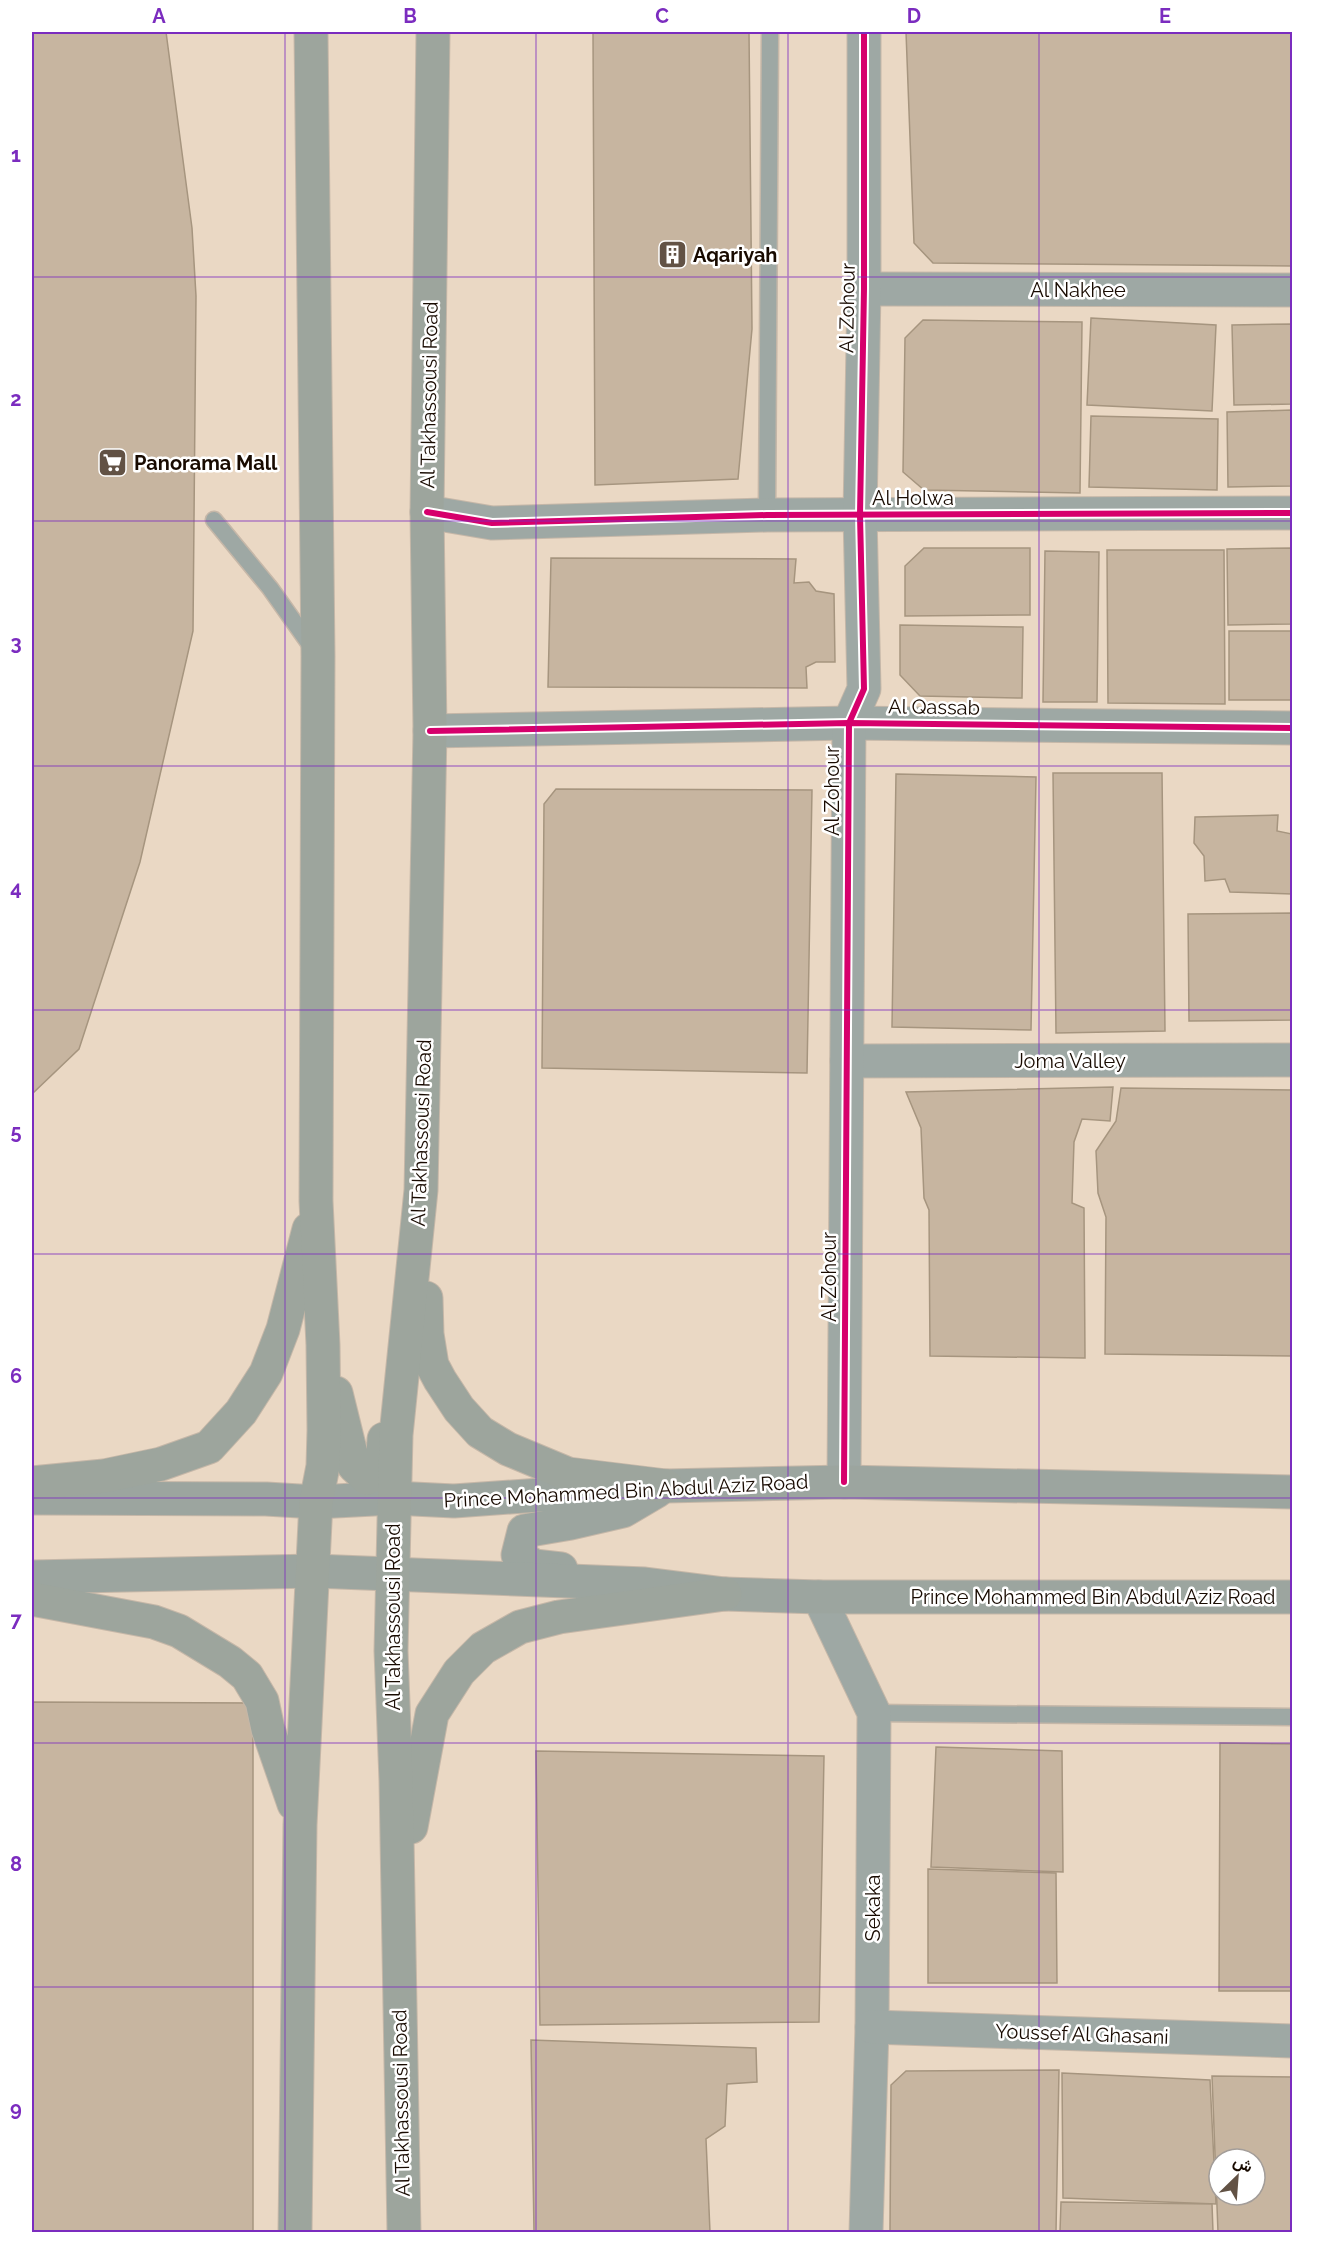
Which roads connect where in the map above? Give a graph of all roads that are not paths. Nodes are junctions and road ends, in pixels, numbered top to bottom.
1 (311, 32) edge
2 (433, 32) edge
3 (770, 32) edge
4 (864, 32) edge
5 (864, 289) junction
6 (1293, 290) edge
7 (427, 512) junction
8 (1293, 513) edge
9 (860, 514) junction
10 (766, 515) junction
11 (214, 520) dead end
12 (318, 656) junction
13 (849, 723) junction
14 (1293, 728) edge
15 (430, 731) junction
16 (1293, 1060) edge
17 (847, 1061) junction
18 (421, 1190) junction
19 (316, 1201) junction
20 (323, 1345) junction
21 (403, 1368) junction
22 (844, 1482) junction
23 (32, 1483) edge
24 (666, 1486) junction
25 (1293, 1492) edge
26 (32, 1498) edge
27 (393, 1498) junction
28 (316, 1502) junction
29 (314, 1571) junction
30 (394, 1574) junction
31 (32, 1577) edge
32 (645, 1584) junction
33 (725, 1594) junction
34 (819, 1597) junction
35 (1293, 1597) edge
36 (32, 1599) edge
37 (874, 1713) junction
38 (1293, 1717) edge
39 (300, 1825) junction
40 (397, 1903) junction
41 (872, 2027) junction
42 (1293, 2041) edge
43 (295, 2232) edge
44 (404, 2232) edge
45 (866, 2232) edge

1 - 12 main road
2 - 7 main road, Al Takhassousi Road
3 - 10 lane
4 - 5 street, Al Zohour
5 - 6 street, Al Nakhee
5 - 9 street, Al Zohour
7 - 10 street, Al Holwa
7 - 15 main road, Al Takhassousi Road
8 - 9 street, Al Holwa
9 - 10 street, Al Holwa
9 - 13 street, Al Zohour
11 - 12 lane
12 - 19 main road
13 - 14 street, Al Qassab
13 - 15 street, Al Qassab
13 - 17 street, Al Zohour
15 - 18 main road, Al Takhassousi Road
16 - 17 street, Joma Valley
17 - 22 street, Al Zohour
18 - 21 main road, Al Takhassousi Road
18 - 24 main road
19 - 20 main road
19 - 23 main road
20 - 21 main road
20 - 28 main road
21 - 27 main road, Al Takhassousi Road
22 - 24 main road, Prince Mohammed Bin Abdul Aziz Road
22 - 25 main road, Prince Mohammed Bin Abdul Aziz Road
24 - 27 main road, Prince Mohammed Bin Abdul Aziz Road
24 - 32 main road
26 - 28 main road, Prince Mohammed Bin Abdul Aziz Road
27 - 28 main road, Prince Mohammed Bin Abdul Aziz Road
27 - 30 main road, Al Takhassousi Road
28 - 29 main road
29 - 30 main road, Prince Mohammed Bin Abdul Aziz Road
29 - 31 main road, Prince Mohammed Bin Abdul Aziz Road
29 - 39 main road
30 - 32 main road, Prince Mohammed Bin Abdul Aziz Road
30 - 40 main road, Al Takhassousi Road
32 - 33 main road, Prince Mohammed Bin Abdul Aziz Road
33 - 34 main road, Prince Mohammed Bin Abdul Aziz Road
33 - 40 main road
34 - 35 main road, Prince Mohammed Bin Abdul Aziz Road
34 - 37 street, Sekaka
36 - 39 main road
37 - 38 lane
37 - 41 street, Sekaka
39 - 43 main road
40 - 44 main road, Al Takhassousi Road
41 - 42 street, Youssef Al Ghasani
41 - 45 street, Sekaka

